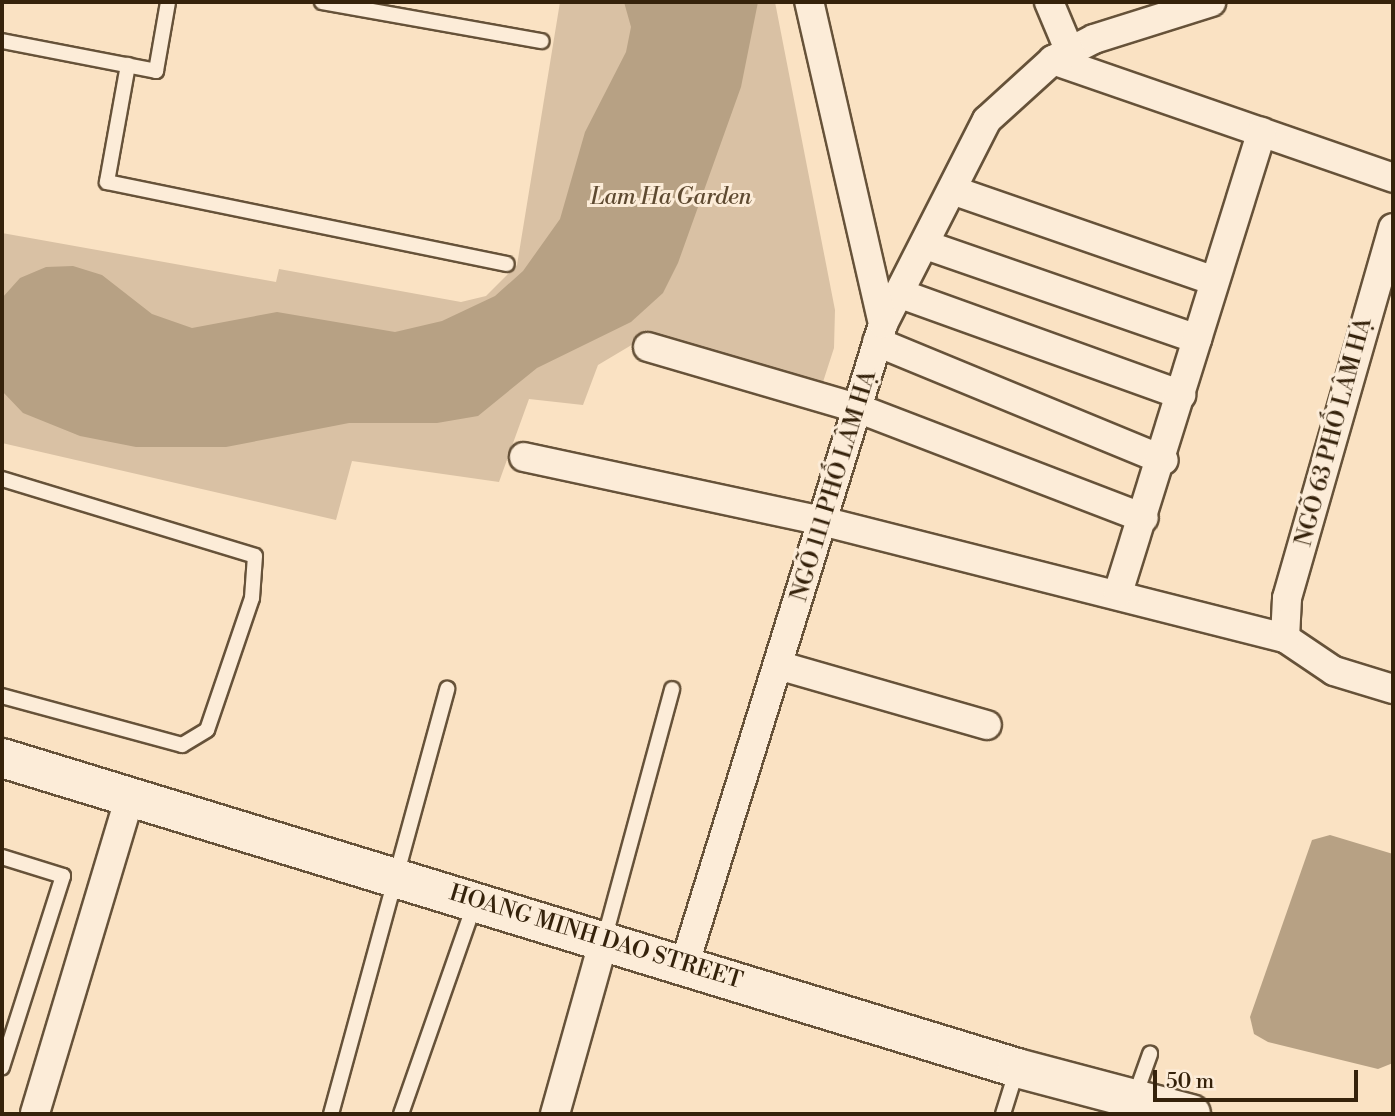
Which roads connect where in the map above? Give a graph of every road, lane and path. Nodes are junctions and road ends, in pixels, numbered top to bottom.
1 (168, 2) edge
2 (322, 2) edge
3 (1210, 2) edge
4 (813, 3) edge
5 (1053, 4) edge
6 (2, 41) edge
7 (542, 41) dead end
8 (1062, 56) junction
9 (128, 65) junction
10 (1262, 132) junction
11 (1393, 178) edge
12 (952, 190) junction
13 (1393, 228) edge
14 (926, 245) junction
15 (506, 264) dead end
16 (1212, 280) junction
17 (901, 294) junction
18 (880, 333) junction
19 (1197, 339) junction
20 (648, 347) dead end
21 (1181, 395) junction
22 (857, 408) junction
23 (524, 457) dead end
24 (1164, 460) junction
25 (2, 479) edge
26 (1144, 518) junction
27 (822, 521) junction
28 (1118, 593) junction
29 (1285, 638) junction
30 (780, 666) junction
31 (447, 689) dead end
32 (672, 689) dead end
33 (1393, 690) edge
34 (2, 696) edge
35 (987, 725) dead end
36 (2, 758) edge
37 (130, 797) junction
38 (2, 857) edge
39 (392, 876) junction
40 (475, 901) junction
41 (604, 940) junction
42 (685, 963) junction
43 (1150, 1054) dead end
44 (2, 1067) edge
45 (1017, 1068) junction
46 (1135, 1098) junction
47 (35, 1113) edge
48 (331, 1114) edge
49 (401, 1114) edge
50 (555, 1114) edge
51 (1003, 1114) edge
52 (1191, 1114) edge

1 - 9 lane
2 - 7 lane
3 - 8 street
4 - 18 street, NGÕ 111 PHỐ LÂM HẠ
5 - 8 street
6 - 9 lane
8 - 10 street
8 - 12 street
9 - 15 lane
10 - 11 street
10 - 16 street
12 - 14 street
12 - 16 street
13 - 29 street, NGÕ 63 PHỐ LÂM HẠ
14 - 17 street
14 - 19 street
16 - 19 street
17 - 18 street
17 - 21 street
18 - 22 street, NGÕ 111 PHỐ LÂM HẠ
18 - 24 street
19 - 21 street
20 - 22 street
21 - 24 street
22 - 26 street
22 - 27 street, NGÕ 111 PHỐ LÂM HẠ
23 - 27 street
24 - 26 street
25 - 34 lane
26 - 28 street
27 - 28 street
27 - 30 street, NGÕ 111 PHỐ LÂM HẠ
28 - 29 street
29 - 33 street
30 - 35 street
30 - 42 street, NGÕ 111 PHỐ LÂM HẠ
31 - 39 lane
32 - 41 lane
36 - 37 street, HOANG MINH DAO STREET
37 - 39 street, HOANG MINH DAO STREET
37 - 47 street
38 - 44 lane
39 - 40 street, HOANG MINH DAO STREET
39 - 48 lane
40 - 41 street, HOANG MINH DAO STREET
40 - 49 lane
41 - 42 street, HOANG MINH DAO STREET
41 - 50 street
42 - 45 street, HOANG MINH DAO STREET
43 - 46 lane
45 - 46 street, HOANG MINH DAO STREET
45 - 51 lane
46 - 52 street, HOANG MINH DAO STREET

